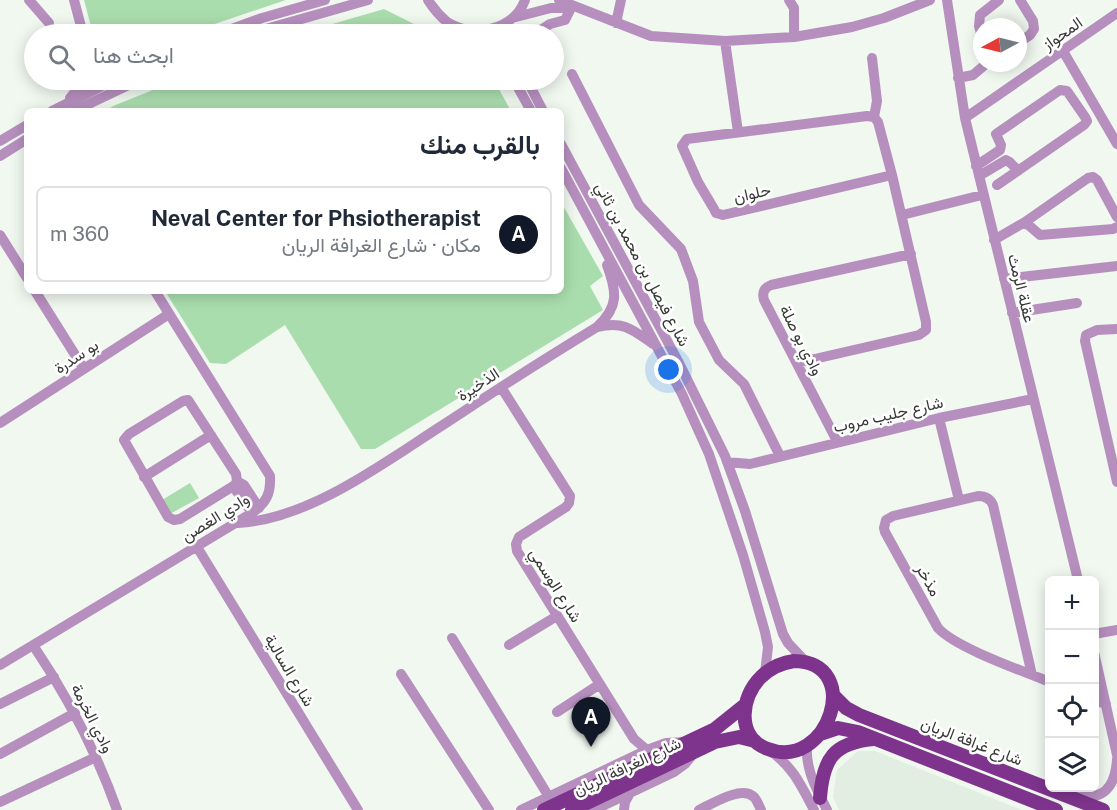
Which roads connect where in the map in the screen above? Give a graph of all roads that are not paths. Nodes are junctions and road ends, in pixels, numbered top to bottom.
1 (29, 0) edge
2 (74, 0) edge
3 (325, 0) edge
4 (368, 0) edge
5 (525, 0) edge
6 (559, 0) edge
7 (621, 0) edge
8 (789, 0) edge
9 (947, 0) edge
10 (999, 0) edge
11 (1020, 0) edge
12 (427, 1) edge
13 (924, 1) edge
14 (576, 8) junction
15 (1117, 13) edge
16 (980, 18) edge
17 (511, 20) junction
18 (49, 22) dead end
19 (616, 23) junction
20 (80, 24) edge
21 (246, 24) edge
22 (284, 24) edge
23 (451, 24) edge
24 (502, 24) edge
25 (510, 24) edge
26 (550, 24) edge
27 (794, 37) junction
28 (1027, 37) edge
29 (725, 42) junction
30 (1063, 51) junction
31 (872, 58) dead end
32 (976, 72) edge
33 (572, 74) dead end
34 (958, 78) junction
35 (80, 90) edge
36 (105, 90) edge
37 (110, 90) edge
38 (519, 90) edge
39 (532, 90) edge
40 (71, 107) edge
41 (89, 108) edge
42 (529, 108) edge
43 (541, 108) edge
44 (874, 117) junction
45 (965, 118) junction
46 (24, 127) edge
47 (738, 132) junction
48 (0, 141) edge
49 (24, 142) edge
50 (1117, 144) edge
51 (564, 150) edge
52 (0, 156) edge
53 (1019, 170) junction
54 (978, 171) junction
55 (564, 174) edge
56 (892, 175) junction
57 (997, 185) dead end
58 (982, 195) junction
59 (902, 215) junction
60 (1117, 217) edge
61 (1025, 222) junction
62 (1117, 227) edge
63 (593, 228) junction
64 (0, 235) edge
65 (994, 240) junction
66 (911, 254) junction
67 (1117, 266) edge
68 (24, 273) edge
69 (1004, 279) junction
70 (37, 294) edge
71 (157, 294) edge
72 (1077, 303) dead end
73 (1012, 312) junction
74 (169, 314) junction
75 (597, 327) junction
76 (1117, 329) edge
77 (657, 346) junction
78 (797, 363) junction
79 (84, 369) junction
80 (501, 387) junction
81 (1033, 399) junction
82 (939, 417) junction
83 (0, 423) edge
84 (211, 435) junction
85 (837, 441) junction
86 (780, 456) junction
87 (727, 462) junction
88 (750, 464) junction
89 (144, 477) junction
90 (734, 480) junction
91 (1117, 482) edge
92 (235, 483) junction
93 (959, 500) junction
94 (255, 511) junction
95 (235, 523) junction
96 (196, 547) junction
97 (1077, 576) edge
98 (557, 616) junction
99 (1117, 630) edge
100 (1099, 633) edge
101 (452, 638) dead end
102 (33, 645) junction
103 (509, 645) dead end
104 (806, 662) junction
105 (0, 665) edge
106 (1099, 671) edge
107 (765, 673) junction
108 (401, 674) dead end
109 (1032, 675) junction
110 (54, 676) junction
111 (1045, 680) edge
112 (600, 684) junction
113 (834, 696) junction
114 (1099, 702) edge
115 (0, 704) edge
116 (745, 705) junction
117 (1106, 705) junction
118 (557, 712) dead end
119 (75, 713) junction
120 (820, 734) junction
121 (875, 738) junction
122 (755, 741) junction
123 (807, 744) junction
124 (692, 747) junction
125 (768, 749) junction
126 (647, 750) junction
127 (0, 754) edge
128 (96, 757) junction
129 (1117, 757) edge
130 (630, 793) junction
131 (1061, 794) junction
132 (1025, 798) junction
133 (0, 802) edge
134 (546, 803) edge
135 (820, 806) edge
136 (601, 807) edge
137 (117, 810) edge
138 (357, 810) edge
139 (489, 810) edge
140 (521, 810) edge
141 (573, 810) edge
142 (623, 810) edge
143 (699, 810) edge
144 (760, 810) edge
145 (1039, 810) edge
146 (1056, 810) edge
147 (1102, 810) edge

1 - 18 street
2 - 20 street
3 - 21 street
4 - 22 street
5 - 17 street
6 - 14 street
7 - 19 street
8 - 27 street
9 - 34 street, عقلة الرمث
10 - 16 street
11 - 28 street
12 - 23 street
13 - 27 street
14 - 17 street
14 - 19 street
14 - 26 street
15 - 30 street, المحواز
17 - 24 street
17 - 25 street
19 - 29 street
27 - 29 street
29 - 47 street
30 - 45 street, المحواز
30 - 50 street
31 - 44 street
32 - 34 street
33 - 86 street
34 - 45 street, عقلة الرمث
35 - 40 street
36 - 40 street
37 - 41 street
38 - 42 street
39 - 43 street
44 - 47 street, حلوان
44 - 56 street
45 - 54 street, عقلة الرمث
46 - 48 street
47 - 56 street, حلوان
49 - 52 street
51 - 87 street, شارع فيصل بن محمد بن ثاني
53 - 54 street
53 - 54 street
53 - 57 street
54 - 58 street, عقلة الرمث
55 - 63 street, شارع فيصل بن محمد بن ثاني
56 - 59 street
58 - 59 street
58 - 65 street, عقلة الرمث
59 - 66 street
60 - 61 street
61 - 62 street
61 - 65 street
63 - 75 street, الذخيرة
63 - 77 street, شارع فيصل بن محمد بن ثاني
64 - 68 street
65 - 69 street, عقلة الرمث
66 - 78 street
66 - 78 street, وادي بو صلة
67 - 69 street
69 - 73 street, عقلة الرمث
70 - 79 street
71 - 74 street, وادي الغصن
72 - 73 street
73 - 81 street, عقلة الرمث
74 - 79 street, بو سدرة
74 - 94 street, وادي الغصن
75 - 77 street
75 - 80 street, الذخيرة
76 - 91 street
77 - 107 street, شارع فيصل بن محمد بن ثاني
78 - 85 street, وادي بو صلة
79 - 83 street, بو سدرة
80 - 95 street, الذخيرة
80 - 98 street, شارع الوسمي
81 - 82 street, شارع جليب مروب
81 - 97 street, عقلة الرمث
82 - 85 street, شارع جليب مروب
82 - 93 street
84 - 89 street
84 - 89 street
84 - 92 street
85 - 86 street, شارع جليب مروب
86 - 88 street, شارع جليب مروب
87 - 88 street, شارع جليب مروب
87 - 90 street, شارع فيصل بن محمد بن ثاني
88 - 90 street
89 - 92 street
90 - 104 street, شارع فيصل بن محمد بن ثاني
92 - 94 street
93 - 109 street, مذخر
93 - 109 street, مذخر
94 - 95 street, وادي الغصن
95 - 96 street, وادي الغصن
96 - 102 street, وادي الغصن
96 - 138 street, شارع السالية
98 - 103 street
98 - 112 street, شارع الوسمي
99 - 100 street
101 - 134 street
102 - 105 street, وادي الغصن
102 - 110 street, وادي الخرمة
104 - 107 main road
104 - 113 main road
106 - 117 street
107 - 116 main road
108 - 139 street
109 - 111 street, مذخر
110 - 115 street
110 - 119 street, وادي الخرمة
112 - 118 street
112 - 126 street, شارع الوسمي
113 - 120 main road
113 - 131 main road, شارع غرافة الريان
114 - 117 street
116 - 122 main road
116 - 124 main road, شارع الغرافة الريان
117 - 129 street
119 - 127 street
119 - 128 street, وادي الخرمة
120 - 121 main road, شارع غرافة الريان
120 - 123 main road
121 - 132 main road, شارع غرافة الريان
121 - 135 main road
122 - 124 main road, شارع الغرافة الريان
122 - 125 main road
123 - 125 main road
123 - 135 street
124 - 126 street, شارع الغرافة الريان
124 - 130 street, شارع الغرافة الريان
124 - 134 main road, شارع الغرافة الريان
124 - 141 main road, شارع الغرافة الريان
125 - 135 street
126 - 134 street, شارع الغرافة الريان
128 - 133 street
128 - 137 street, وادي الخرمة
129 - 131 street
130 - 136 street, شارع الغرافة الريان
130 - 142 street
131 - 147 main road, شارع غرافة الريان
132 - 145 street
132 - 146 main road, شارع غرافة الريان
134 - 140 street, شارع الغرافة الريان
136 - 141 main road
136 - 142 street
143 - 144 street

